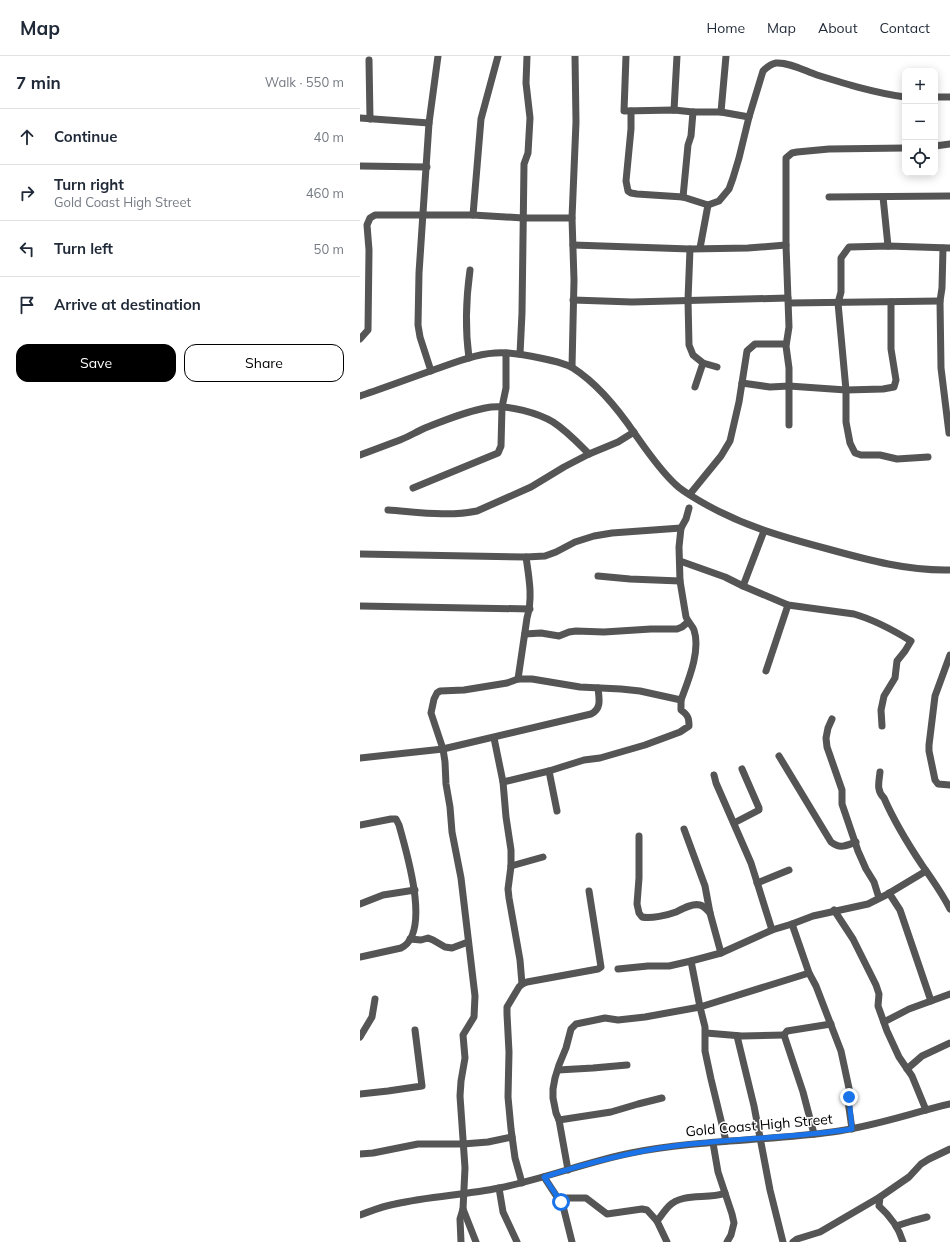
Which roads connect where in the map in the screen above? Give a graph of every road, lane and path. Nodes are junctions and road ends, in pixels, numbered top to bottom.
1 (438, 56) edge
2 (498, 56) edge
3 (527, 56) edge
4 (575, 56) edge
5 (626, 56) edge
6 (677, 56) edge
7 (726, 56) edge
8 (369, 60) dead end
9 (902, 96) edge
10 (938, 97) edge
11 (950, 97) edge
12 (674, 110) junction
13 (631, 111) junction
14 (693, 112) junction
15 (722, 112) junction
16 (749, 117) junction
17 (360, 118) edge
18 (370, 119) junction
19 (429, 123) junction
20 (950, 144) edge
21 (938, 146) edge
22 (902, 148) edge
23 (360, 166) edge
24 (427, 167) junction
25 (950, 196) edge
26 (683, 197) junction
27 (829, 197) dead end
28 (883, 197) junction
29 (708, 204) junction
30 (423, 214) junction
31 (473, 215) junction
32 (523, 218) junction
33 (572, 218) junction
34 (573, 245) junction
35 (786, 245) junction
36 (888, 246) junction
37 (700, 248) junction
38 (946, 248) edge
39 (690, 249) junction
40 (470, 270) dead end
41 (574, 300) junction
42 (688, 300) junction
43 (789, 301) junction
44 (940, 301) junction
45 (891, 302) junction
46 (838, 303) junction
47 (360, 339) edge
48 (786, 344) junction
49 (506, 352) junction
50 (520, 354) junction
51 (469, 358) junction
52 (703, 363) junction
53 (572, 367) junction
54 (716, 367) dead end
55 (430, 371) junction
56 (742, 383) junction
57 (789, 386) junction
58 (695, 387) dead end
59 (846, 390) junction
60 (360, 396) edge
61 (502, 407) junction
62 (789, 425) dead end
63 (634, 432) junction
64 (949, 433) dead end
65 (589, 454) junction
66 (360, 455) edge
67 (928, 457) dead end
68 (413, 488) dead end
69 (690, 494) junction
70 (689, 508) dead end
71 (388, 510) dead end
72 (681, 528) junction
73 (764, 531) junction
74 (360, 554) edge
75 (526, 557) junction
76 (680, 561) junction
77 (950, 570) edge
78 (598, 576) dead end
79 (680, 581) junction
80 (743, 586) junction
81 (788, 605) junction
82 (360, 606) edge
83 (530, 609) junction
84 (688, 622) junction
85 (525, 634) junction
86 (950, 655) edge
87 (766, 671) dead end
88 (518, 679) junction
89 (598, 688) junction
90 (681, 700) junction
91 (832, 719) dead end
92 (882, 726) dead end
93 (494, 738) junction
94 (443, 749) junction
95 (779, 756) dead end
96 (360, 758) edge
97 (742, 769) dead end
98 (549, 771) junction
99 (880, 772) dead end
100 (714, 775) dead end
101 (503, 782) junction
102 (950, 785) edge
103 (557, 811) dead end
104 (734, 823) junction
105 (360, 825) edge
106 (684, 829) dead end
107 (639, 836) dead end
108 (856, 842) junction
109 (543, 857) dead end
110 (511, 866) junction
111 (789, 870) dead end
112 (926, 871) junction
113 (757, 883) junction
114 (415, 890) junction
115 (589, 891) dead end
116 (889, 893) junction
117 (879, 898) junction
118 (360, 904) edge
119 (950, 909) edge
120 (834, 910) junction
121 (710, 913) junction
122 (792, 924) junction
123 (772, 930) junction
124 (410, 939) junction
125 (468, 942) junction
126 (721, 953) junction
127 (360, 957) edge
128 (691, 961) junction
129 (618, 969) dead end
130 (809, 973) junction
131 (522, 984) junction
132 (950, 994) edge
133 (375, 999) dead end
134 (931, 1001) junction
135 (700, 1007) junction
136 (884, 1022) junction
137 (831, 1024) junction
138 (415, 1030) dead end
139 (706, 1033) junction
140 (784, 1035) junction
141 (737, 1036) junction
142 (360, 1037) edge
143 (950, 1043) edge
144 (627, 1065) dead end
145 (907, 1069) junction
146 (558, 1070) junction
147 (360, 1094) edge
148 (662, 1098) dead end
149 (950, 1104) edge
150 (926, 1110) junction
151 (559, 1120) junction
152 (852, 1129) junction
153 (814, 1134) junction
154 (512, 1137) junction
155 (761, 1139) junction
156 (726, 1141) junction
157 (713, 1143) junction
158 (463, 1144) junction
159 (950, 1149) edge
160 (360, 1154) edge
161 (568, 1170) junction
162 (544, 1177) junction
163 (522, 1183) junction
164 (499, 1188) junction
165 (725, 1192) junction
166 (463, 1194) junction
167 (880, 1197) junction
168 (558, 1198) junction
169 (869, 1203) junction
170 (879, 1206) junction
171 (463, 1209) junction
172 (360, 1215) edge
173 (927, 1217) dead end
174 (657, 1221) junction
175 (896, 1226) junction
176 (806, 1240) edge
177 (461, 1242) edge
178 (476, 1242) edge
179 (517, 1242) edge
180 (572, 1242) edge
181 (667, 1242) edge
182 (726, 1242) edge
183 (783, 1242) edge
184 (792, 1242) edge
185 (903, 1242) edge

1 - 19 street
2 - 31 street
3 - 32 street
4 - 33 street
5 - 13 street
6 - 12 street
7 - 15 street
8 - 18 street
9 - 16 street
10 - 11 street
12 - 13 street
12 - 14 street
13 - 26 street
14 - 15 street
14 - 26 street
15 - 16 street
16 - 29 street
17 - 18 street
18 - 19 street
19 - 24 street
20 - 21 street
22 - 35 street
23 - 24 street
24 - 30 street
25 - 28 street
26 - 29 street
27 - 28 street
28 - 36 street
29 - 37 street
30 - 31 street
30 - 47 street
30 - 55 street
31 - 32 street
32 - 33 street
32 - 50 street
33 - 34 street
34 - 39 street
34 - 41 street
35 - 37 street
35 - 43 street
36 - 38 street
36 - 46 street
37 - 39 street
38 - 44 street
39 - 42 street
40 - 51 street
41 - 42 street
41 - 53 street
42 - 43 street
42 - 52 street
43 - 46 street
43 - 48 street
44 - 45 street
44 - 64 street
45 - 46 street
45 - 59 street
46 - 59 street
48 - 56 street
48 - 57 street
49 - 50 street
49 - 51 street
49 - 61 street
50 - 53 street
51 - 55 street
52 - 54 street
52 - 58 street
53 - 63 street
55 - 60 street
56 - 57 street
56 - 69 street
57 - 59 street
57 - 62 street
59 - 67 street
61 - 65 street
61 - 66 street
61 - 68 street
63 - 65 street
63 - 69 street
65 - 71 street
69 - 73 street
70 - 72 street
72 - 75 street
72 - 76 street
73 - 77 street
73 - 80 street
74 - 75 street
75 - 83 street
76 - 79 street
76 - 80 street
78 - 79 street
79 - 84 street
80 - 81 street
81 - 87 street
81 - 92 street
82 - 83 street
83 - 85 street
84 - 85 street
84 - 90 street
85 - 88 street
86 - 102 street
88 - 89 street
88 - 94 street
89 - 90 street
89 - 93 street
90 - 98 street
91 - 108 street
93 - 94 street
93 - 101 street
94 - 96 street
94 - 125 street
95 - 108 street
97 - 104 street
98 - 101 street
98 - 103 street
99 - 112 street
100 - 104 street
101 - 110 street
104 - 113 street
105 - 114 street
106 - 121 street
107 - 121 street
108 - 117 street
109 - 110 street
110 - 131 street
111 - 113 street
112 - 116 street
112 - 119 street
113 - 123 street
114 - 118 street
114 - 124 street
115 - 131 street
116 - 117 street
116 - 134 street
117 - 120 street
120 - 122 street
120 - 136 street
121 - 126 street
122 - 123 street
122 - 130 street
123 - 126 street
124 - 125 street
124 - 127 street
125 - 158 street
126 - 128 street
128 - 129 street
128 - 135 street
130 - 135 street
130 - 137 street
131 - 154 street
132 - 134 street
133 - 142 street
134 - 136 street
135 - 139 street
135 - 146 street
136 - 145 street
137 - 140 street
137 - 152 street
138 - 147 street
139 - 141 street
139 - 156 street
140 - 141 street
140 - 153 street
141 - 155 street
143 - 145 street
144 - 146 street
145 - 150 street
146 - 151 street
148 - 151 street
149 - 150 street, Gold Coast High Street
150 - 152 street, Gold Coast High Street
151 - 161 street
152 - 153 street, Gold Coast High Street
153 - 155 street, Gold Coast High Street
154 - 158 street
154 - 163 street
155 - 156 street, Gold Coast High Street
155 - 183 street
156 - 157 street, Gold Coast High Street
157 - 161 street, Gold Coast High Street
157 - 165 street
158 - 160 street
158 - 166 street
159 - 167 street
161 - 162 street, Gold Coast High Street
162 - 163 street, Gold Coast High Street
162 - 168 street
163 - 164 street, Gold Coast High Street
164 - 166 street, Gold Coast High Street
164 - 179 street
165 - 174 street
165 - 182 street
166 - 171 street
166 - 172 street, Gold Coast High Street
167 - 169 street
167 - 170 street
168 - 174 street
168 - 180 street
169 - 170 street
169 - 176 street
170 - 175 street
171 - 177 street
171 - 178 street
173 - 175 street
174 - 181 street
175 - 185 street
176 - 184 street

